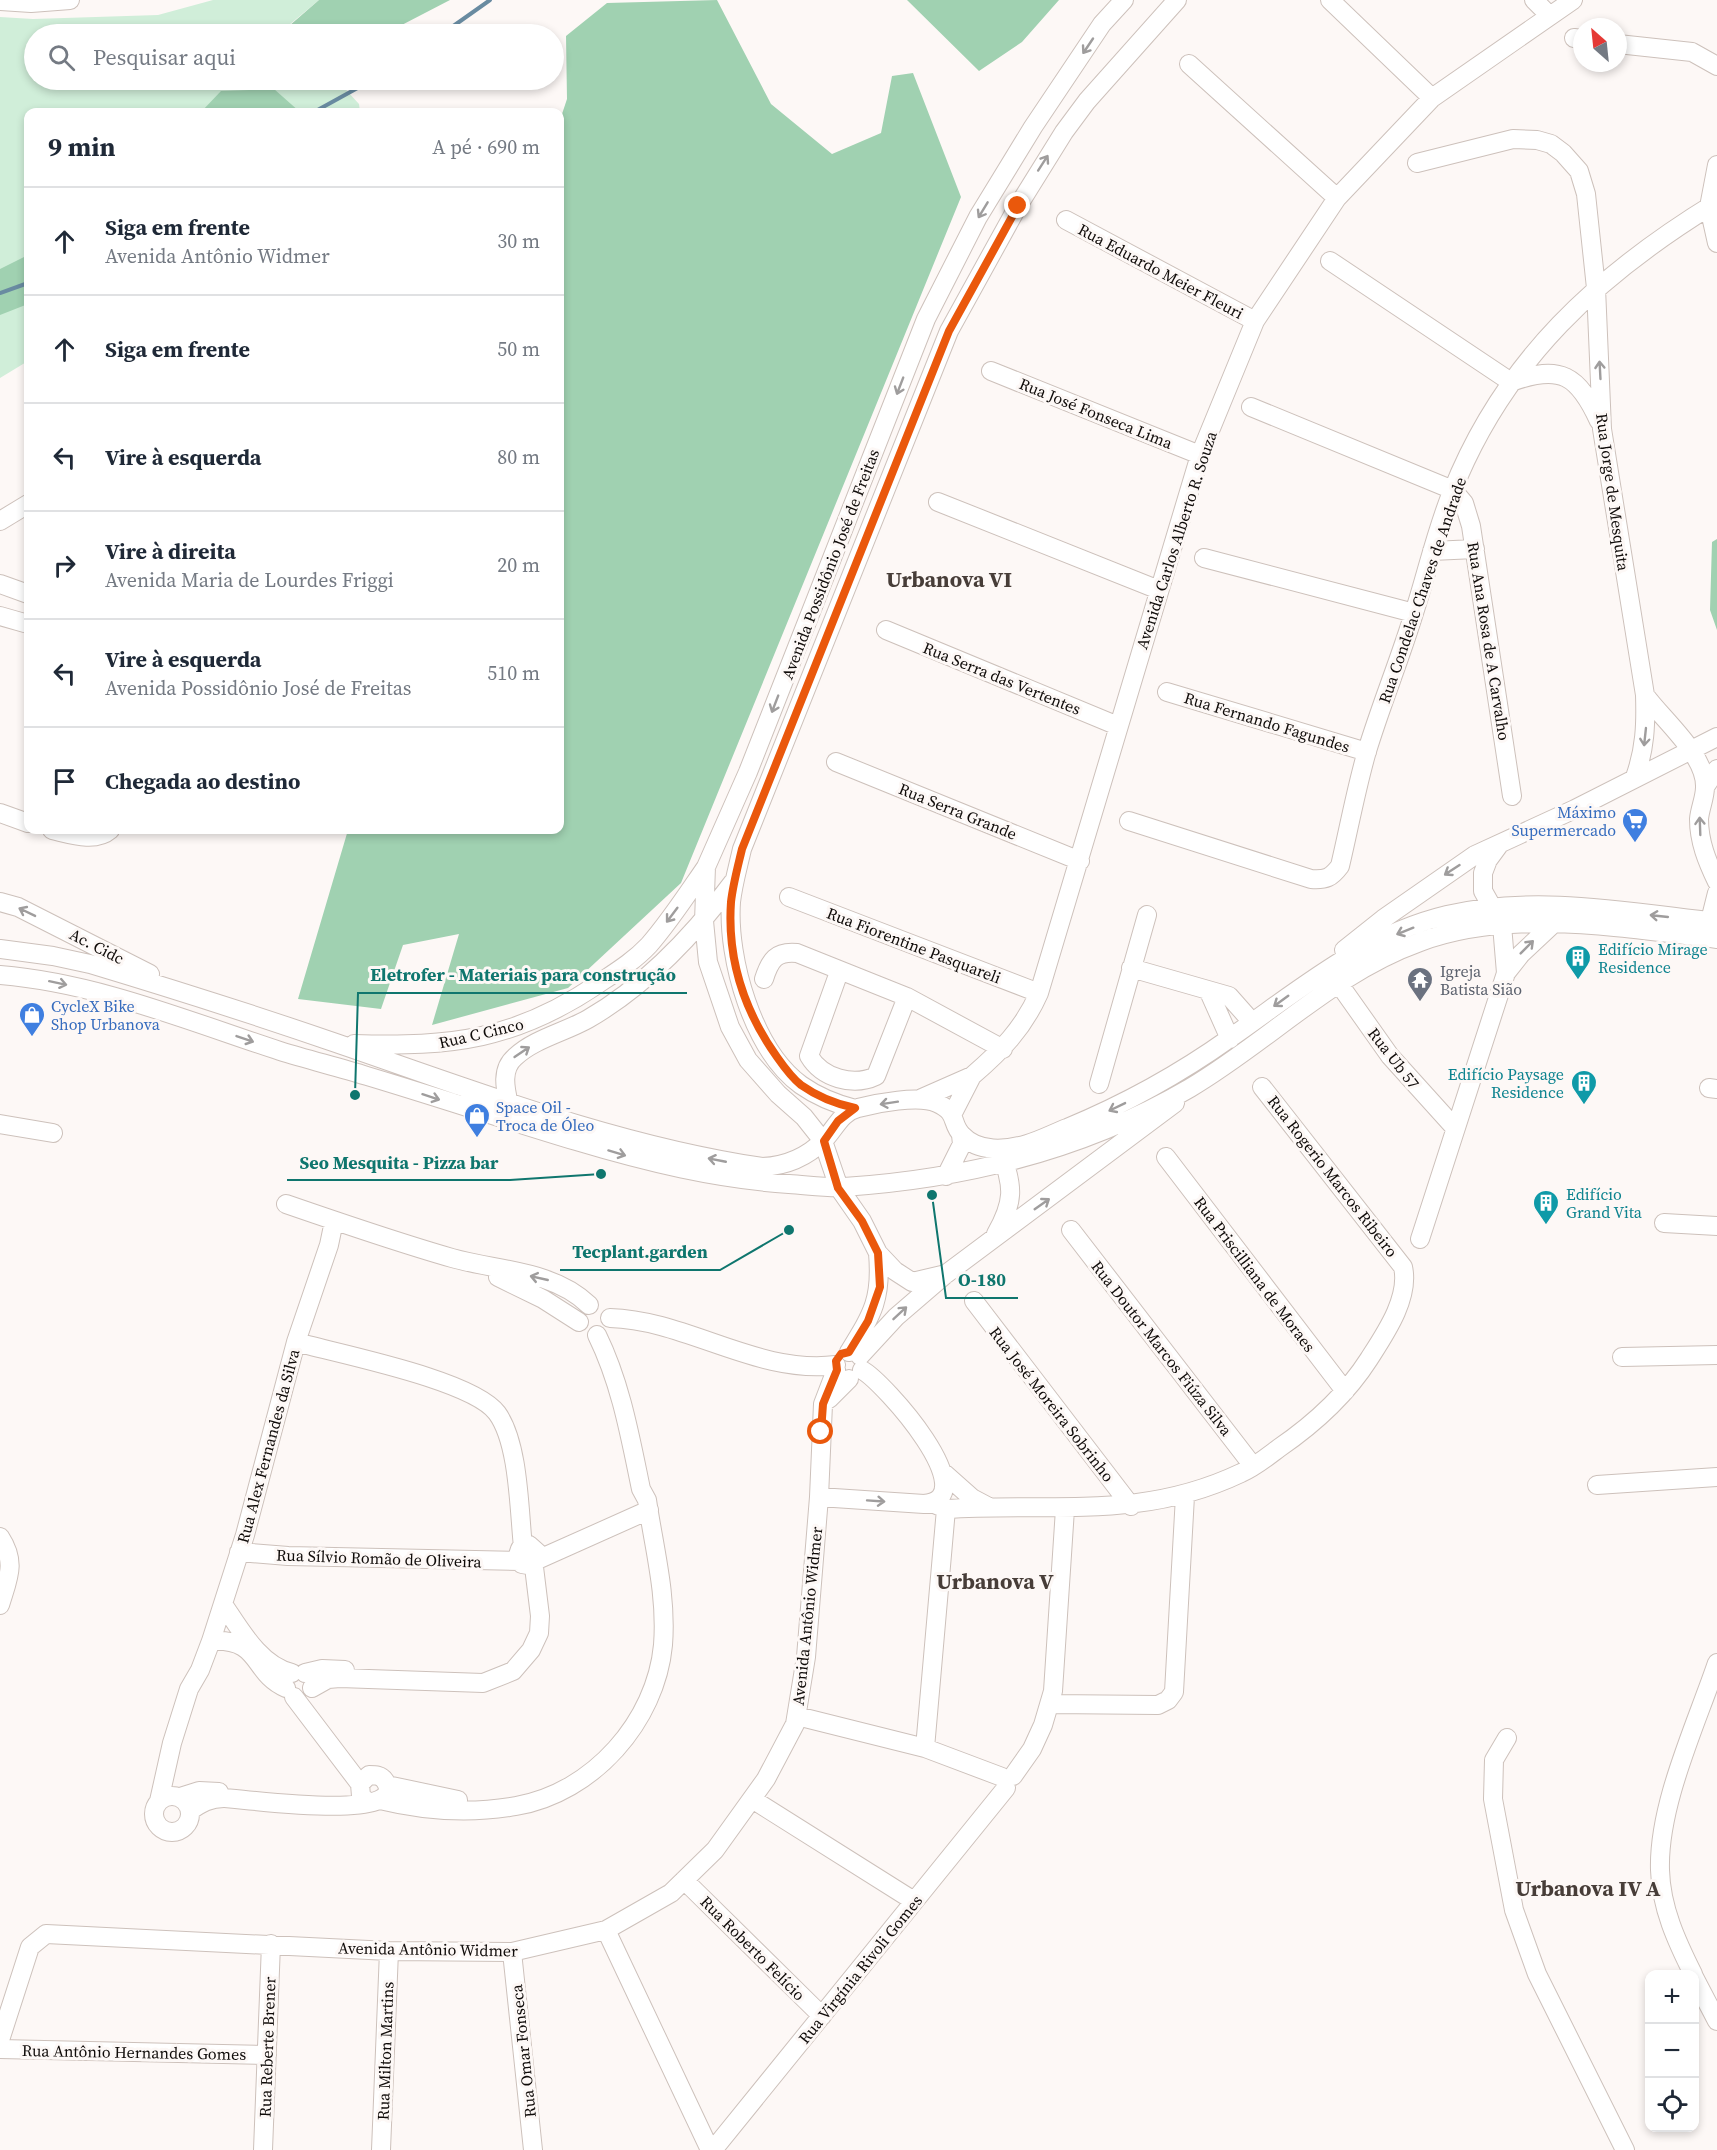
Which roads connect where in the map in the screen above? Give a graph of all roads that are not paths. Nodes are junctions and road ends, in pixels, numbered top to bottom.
1 (70, 0) edge
2 (1124, 0) edge
3 (1177, 0) edge
4 (1330, 0) edge
5 (1534, 0) edge
6 (1573, 0) edge
7 (0, 1) edge
8 (1550, 16) junction
9 (1627, 45) edge
10 (1190, 64) dead end
11 (1717, 66) edge
12 (1432, 98) junction
13 (1417, 163) dead end
14 (1717, 165) edge
15 (1337, 198) junction
16 (1713, 204) edge
17 (1066, 220) dead end
18 (1717, 243) edge
19 (1330, 261) dead end
20 (1596, 288) junction
21 (1255, 321) junction
22 (991, 371) dead end
23 (1511, 382) junction
24 (1251, 407) dead end
25 (1602, 429) junction
26 (1200, 455) junction
27 (1453, 490) junction
28 (938, 502) dead end
29 (24, 507) edge
30 (0, 522) edge
31 (1475, 549) junction
32 (1432, 551) junction
33 (1204, 558) dead end
34 (0, 584) edge
35 (1159, 590) junction
36 (24, 593) edge
37 (1414, 614) junction
38 (0, 616) edge
39 (24, 623) edge
40 (886, 630) dead end
41 (1167, 692) dead end
42 (1645, 694) junction
43 (1118, 726) junction
44 (1717, 737) edge
45 (1692, 749) junction
46 (1367, 752) junction
47 (837, 762) dead end
48 (1717, 769) edge
49 (1635, 777) junction
50 (1705, 787) junction
51 (1512, 796) dead end
52 (0, 813) edge
53 (1129, 821) dead end
54 (24, 822) edge
55 (79, 834) edge
56 (105, 834) edge
57 (1500, 844) junction
58 (1080, 861) junction
59 (706, 867) junction
60 (734, 882) junction
61 (1717, 882) edge
62 (1717, 893) edge
63 (789, 897) dead end
64 (0, 902) edge
65 (1491, 907) junction
66 (1147, 915) dead end
67 (704, 921) junction
68 (1502, 925) junction
69 (1552, 926) junction
70 (1713, 930) edge
71 (0, 949) edge
72 (674, 953) junction
73 (708, 962) junction
74 (1328, 967) junction
75 (1131, 968) junction
76 (839, 972) junction
77 (1506, 973) junction
78 (0, 975) edge
79 (764, 979) dead end
80 (1339, 984) junction
81 (1209, 992) junction
82 (1039, 993) junction
83 (191, 997) junction
84 (907, 997) junction
85 (1252, 1022) junction
86 (1230, 1039) junction
87 (338, 1043) junction
88 (1003, 1049) junction
89 (972, 1076) junction
90 (1099, 1084) dead end
91 (1191, 1087) junction
92 (1262, 1087) dead end
93 (778, 1094) junction
94 (922, 1098) junction
95 (509, 1104) junction
96 (855, 1108) junction
97 (953, 1113) junction
98 (0, 1124) edge
99 (1455, 1128) junction
100 (53, 1133) dead end
101 (961, 1135) junction
102 (824, 1141) junction
103 (801, 1156) junction
104 (1166, 1156) dead end
105 (1002, 1157) junction
106 (946, 1176) junction
107 (838, 1188) junction
108 (286, 1204) dead end
109 (334, 1221) junction
110 (1664, 1223) dead end
111 (1717, 1226) edge
112 (1071, 1230) dead end
113 (994, 1238) junction
114 (1420, 1239) dead end
115 (878, 1253) junction
116 (455, 1259) junction
117 (946, 1274) junction
118 (974, 1301) dead end
119 (589, 1305) junction
120 (610, 1318) junction
121 (579, 1322) junction
122 (597, 1335) junction
123 (296, 1342) junction
124 (1717, 1355) edge
125 (1622, 1357) dead end
126 (849, 1365) junction
127 (1345, 1391) junction
128 (1253, 1466) junction
129 (945, 1474) junction
130 (1717, 1477) edge
131 (1597, 1485) dead end
132 (1185, 1496) junction
133 (819, 1497) junction
134 (642, 1503) junction
135 (938, 1504) junction
136 (1131, 1506) junction
137 (991, 1508) junction
138 (1065, 1509) junction
139 (0, 1537) edge
140 (239, 1552) junction
141 (529, 1558) junction
142 (223, 1604) junction
143 (0, 1605) edge
144 (212, 1641) junction
145 (1717, 1663) edge
146 (299, 1686) junction
147 (1050, 1704) junction
148 (797, 1716) junction
149 (1507, 1738) dead end
150 (925, 1748) junction
151 (1007, 1780) junction
152 (371, 1789) junction
153 (752, 1799) junction
154 (684, 1880) junction
155 (914, 1900) junction
156 (606, 1930) junction
157 (271, 1944) junction
158 (389, 1951) junction
159 (512, 1952) junction
160 (1691, 1970) edge
161 (1699, 1986) edge
162 (822, 2016) junction
163 (1717, 2021) edge
164 (0, 2040) edge
165 (0, 2049) edge
166 (267, 2055) junction
167 (263, 2150) edge
168 (381, 2150) edge
169 (533, 2150) edge
170 (711, 2150) edge
171 (1625, 2150) edge

1 - 7 street
2 -> 59 street, Avenida Possidônio José de Freitas
60 -> 3 street, Avenida Possidônio José de Freitas
4 - 12 street
5 - 8 street
6 - 8 street, Avenida Carlos Alberto R. Souza
8 - 12 street, Avenida Carlos Alberto R. Souza
9 - 11 street
10 - 15 street
12 - 15 street, Avenida Carlos Alberto R. Souza
13 - 20 street, Rua Jorge de Mesquita
14 - 16 street
15 - 21 street, Avenida Carlos Alberto R. Souza
16 - 18 street
16 - 20 street, Rua Condelac Chaves de Andrade
17 - 21 street, Rua Eduardo Meier Fleuri
19 - 23 street
20 - 23 street, Rua Condelac Chaves de Andrade
25 -> 20 street, Rua Jorge de Mesquita
21 - 26 street, Avenida Carlos Alberto R. Souza
22 - 26 street, Rua José Fonseca Lima
23 - 25 street
23 - 27 street, Rua Condelac Chaves de Andrade
24 - 27 street
25 - 42 street, Rua Jorge de Mesquita
26 - 35 street, Avenida Carlos Alberto R. Souza
27 - 31 street, Rua Ana Rosa de A Carvalho
27 - 32 street, Rua Condelac Chaves de Andrade
28 - 35 street
29 - 30 street
31 - 32 street
31 - 51 street, Rua Ana Rosa de A Carvalho
32 - 37 street, Rua Condelac Chaves de Andrade
33 - 37 street
34 - 36 street
35 - 43 street, Avenida Carlos Alberto R. Souza
37 - 46 street, Rua Condelac Chaves de Andrade
38 - 39 street
40 - 43 street, Rua Serra das Vertentes
41 - 46 street, Rua Fernando Fagundes
42 - 45 street, Rua Jorge de Mesquita
42 -> 49 street, Rua Jorge de Mesquita
43 - 58 street, Avenida Carlos Alberto R. Souza
44 - 45 street
45 - 49 street
45 - 50 street
46 - 53 street, Rua Condelac Chaves de Andrade
47 - 58 street, Rua Serra Grande
48 - 50 street
49 - 57 street
61 -> 50 street
52 - 54 street
55 - 56 street
57 - 65 street
57 -> 74 street
58 - 82 street, Avenida Carlos Alberto R. Souza
59 - 67 street, Avenida Possidônio José de Freitas
59 -> 87 street, Rua C Cinco
60 - 67 street, Rua C Cinco
60 - 96 street, Avenida Possidônio José de Freitas
62 - 70 street
63 - 82 street, Rua Fiorentine Pasquareli
83 -> 64 street, Ac. Cidc
65 - 68 street
70 -> 65 street
65 -> 74 street
66 - 75 street
67 - 72 street, Rua C Cinco
67 - 73 street, Avenida Possidônio José de Freitas
68 - 69 street
68 - 77 street
68 - 80 street
69 - 70 street
77 -> 69 street
71 - 83 street
72 - 73 street
95 -> 72 street, Rua C Cinco
73 - 93 street, Avenida Possidônio José de Freitas
74 - 80 street, Rua Ub 57
74 -> 85 street
75 - 81 street
75 - 90 street
76 - 79 street
76 - 84 street
76 - 84 street
77 - 99 street
78 -> 107 street
80 - 91 street
80 - 99 street, Rua Ub 57
81 - 85 street
81 - 86 street
82 - 88 street, Avenida Carlos Alberto R. Souza
83 - 87 street
84 - 88 street
85 - 86 street
86 -> 105 street
87 - 95 street
88 - 89 street, Avenida Carlos Alberto R. Souza
89 - 94 street
89 - 97 street
91 - 105 street
113 -> 91 street
92 - 127 street, Rua Rogerio Marcos Ribeiro
93 - 102 street, Avenida Possidônio José de Freitas
93 - 103 street
94 -> 96 street
94 - 97 street
103 -> 95 street
96 - 102 street
97 - 101 street
98 - 100 street
99 - 114 street
101 - 105 street
101 - 106 street
102 - 103 street
102 - 107 street
104 - 127 street, Rua Priscilliana de Moraes
105 - 106 street
105 - 113 street
106 - 107 street
107 - 115 street
108 - 109 street
109 - 116 street
109 - 123 street, Rua Alex Fernandes da Silva
110 - 111 street
112 - 128 street, Rua Doutor Marcos Fiúza Silva
113 - 117 street
115 - 117 street
115 - 126 street
119 -> 116 street
116 - 121 street
126 -> 117 street
118 - 136 street, Rua José Moreira Sobrinho
119 - 120 street
119 - 121 street
120 - 122 street
120 - 126 street
121 - 122 street
122 - 134 street
123 - 140 street, Rua Alex Fernandes da Silva
123 - 141 street
124 - 125 street
126 - 129 street
126 - 133 street, Avenida Antônio Widmer
127 - 128 street
128 - 132 street
129 - 135 street
129 - 137 street
130 - 131 street
132 - 136 street
132 - 147 street
133 -> 135 street
133 - 148 street, Avenida Antônio Widmer
134 - 141 street, Rua Sílvio Romão de Oliveira
134 - 152 street
135 - 137 street
135 - 150 street
136 - 138 street
137 - 138 street
138 - 147 street, Rua Virgínia Rivoli Gomes
139 - 143 street
140 - 141 street, Rua Sílvio Romão de Oliveira
140 - 142 street, Rua Alex Fernandes da Silva
141 - 146 street
142 - 144 street, Rua Alex Fernandes da Silva
142 - 146 street
144 - 146 street
144 - 152 street, Rua Alex Fernandes da Silva
145 - 160 street
146 - 152 street
147 - 151 street, Rua Virgínia Rivoli Gomes
148 - 150 street
148 - 153 street, Avenida Antônio Widmer
149 - 171 street
150 - 151 street
151 - 155 street, Rua Virgínia Rivoli Gomes
153 - 154 street, Avenida Antônio Widmer
153 - 155 street
154 - 156 street, Avenida Antônio Widmer
154 - 162 street, Rua Roberto Felício
155 - 162 street, Rua Virgínia Rivoli Gomes
156 - 159 street, Avenida Antônio Widmer
156 - 170 street
157 - 158 street, Avenida Antônio Widmer
157 - 164 street, Avenida Antônio Widmer
157 - 166 street, Rua Reberte Brener
158 - 159 street, Avenida Antônio Widmer
158 - 168 street, Rua Milton Martins
159 - 169 street, Rua Omar Fonseca
161 - 163 street
162 - 170 street, Rua Virgínia Rivoli Gomes
165 - 166 street, Rua Antônio Hernandes Gomes
166 - 167 street, Rua Reberte Brener

